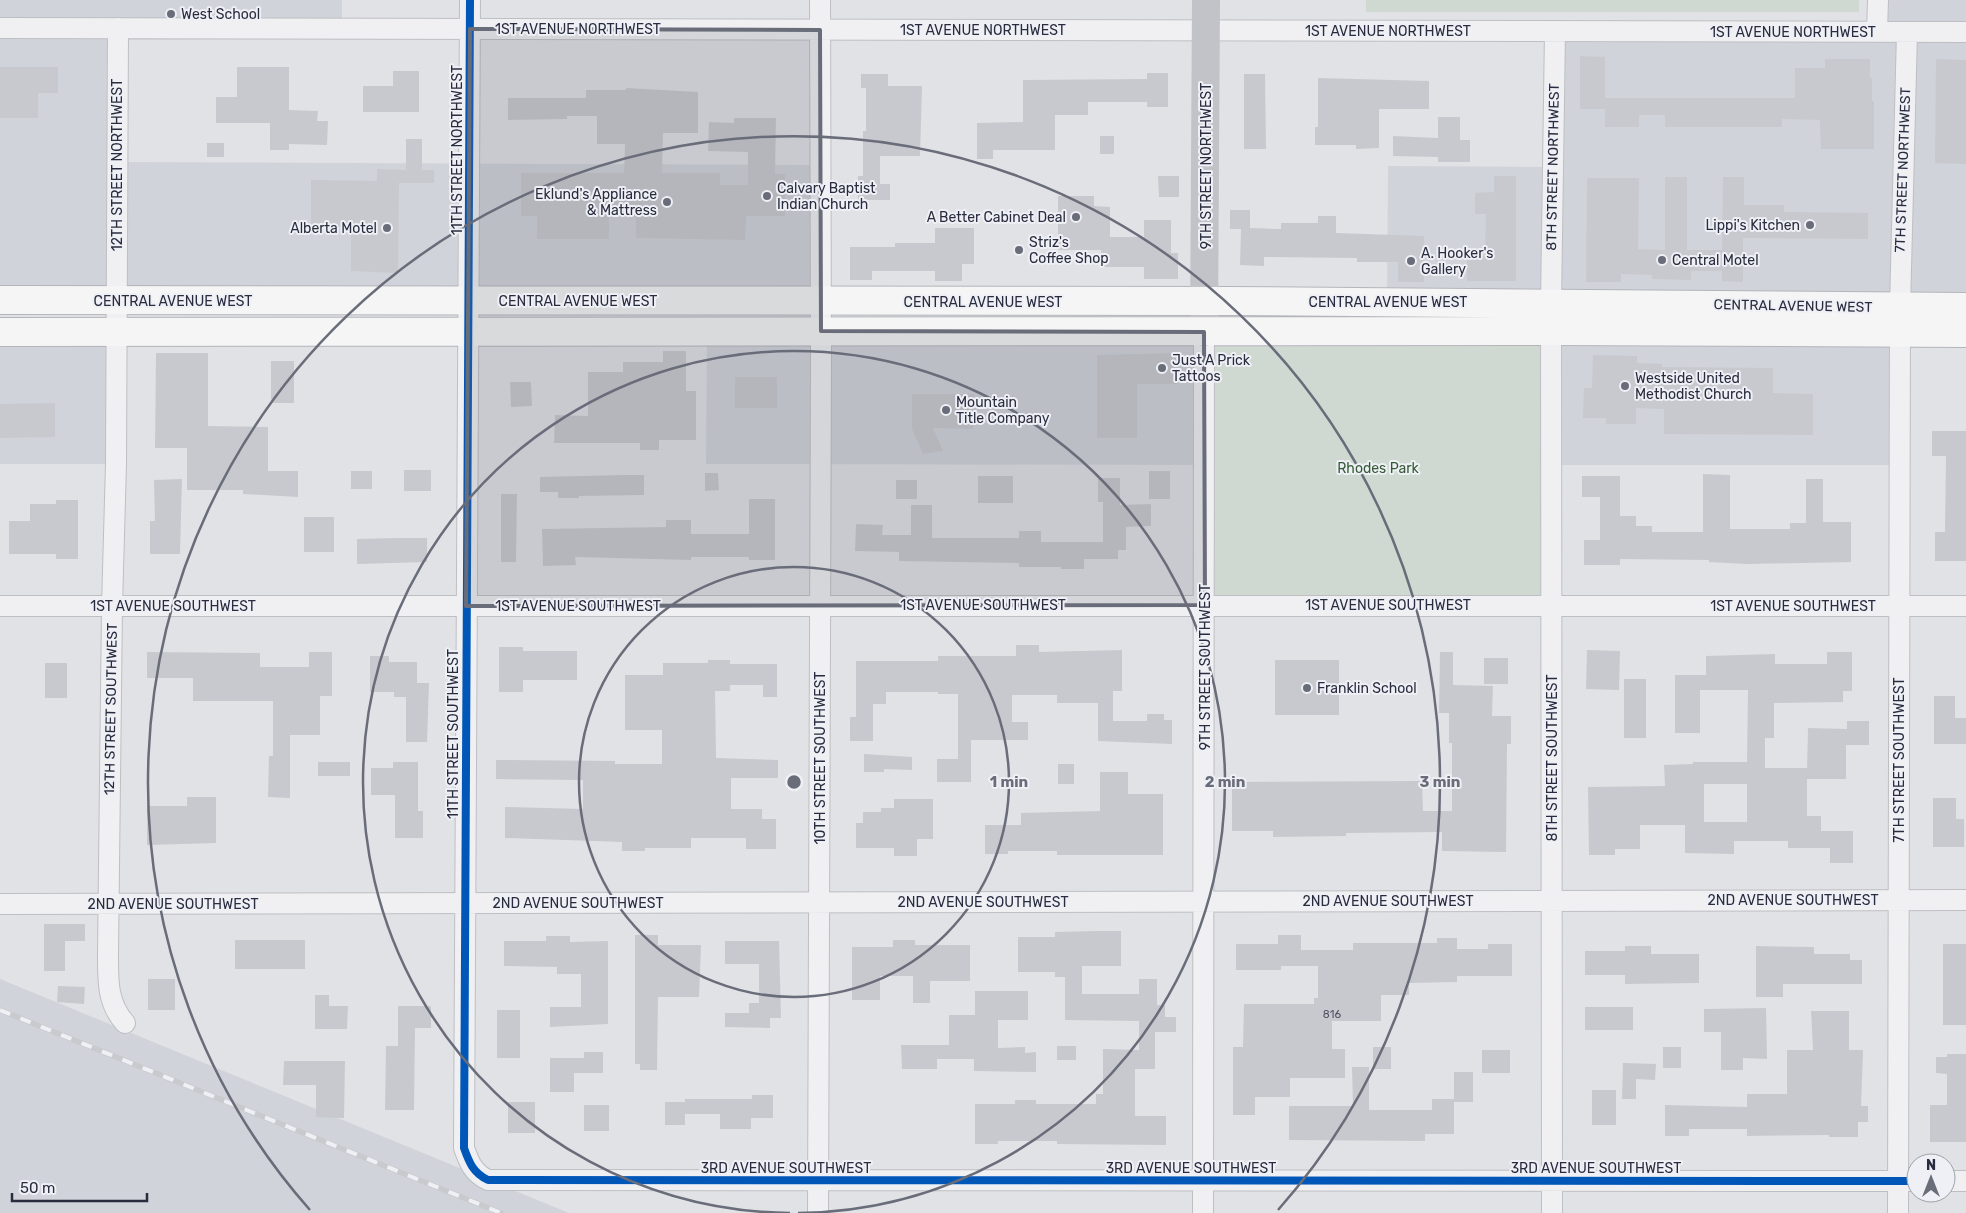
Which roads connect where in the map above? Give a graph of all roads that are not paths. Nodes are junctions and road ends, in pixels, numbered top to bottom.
1 (470, 0) edge
2 (820, 0) edge
3 (1206, 0) edge
4 (1878, 0) edge
5 (0, 28) edge
6 (118, 28) junction
7 (470, 29) junction
8 (820, 30) junction
9 (1206, 30) junction
10 (1555, 31) junction
11 (1878, 32) junction
12 (1908, 32) junction
13 (1966, 32) edge
14 (0, 300) edge
15 (116, 301) junction
16 (468, 301) junction
17 (1205, 301) junction
18 (821, 302) junction
19 (1551, 303) junction
20 (1966, 307) edge
21 (1900, 320) junction
22 (468, 331) junction
23 (821, 331) junction
24 (1552, 331) junction
25 (0, 332) edge
26 (1204, 332) junction
27 (116, 333) junction
28 (1966, 333) edge
29 (1205, 605) junction
30 (0, 606) edge
31 (112, 606) junction
32 (466, 606) junction
33 (820, 606) junction
34 (1552, 606) junction
35 (1899, 606) junction
36 (1966, 606) edge
37 (1898, 900) junction
38 (1966, 900) edge
39 (1552, 901) junction
40 (819, 902) junction
41 (1204, 902) junction
42 (465, 903) junction
43 (0, 904) edge
44 (108, 904) junction
45 (125, 1023) dead end
46 (1906, 1153) edge
47 (471, 1166) joint
48 (818, 1180) junction
49 (1203, 1181) junction
50 (1552, 1181) junction
51 (1906, 1181) edge
52 (1906, 1185) edge
53 (818, 1213) edge
54 (1203, 1213) edge
55 (1552, 1213) edge
56 (1898, 1213) edge

1 - 7 street, 11TH STREET NORTHWEST
2 - 8 street, 10TH STREET SOUTHWEST
3 - 9 street, 9TH STREET NORTHWEST
4 - 11 street
5 - 6 street, 1ST AVENUE NORTHWEST
6 - 7 street, 1ST AVENUE NORTHWEST
6 - 15 street, 12TH STREET NORTHWEST
7 - 8 street, 1ST AVENUE NORTHWEST
7 - 16 street, 11TH STREET NORTHWEST
8 - 9 street, 1ST AVENUE NORTHWEST
8 - 18 street, 10TH STREET SOUTHWEST
9 - 10 street, 1ST AVENUE NORTHWEST
9 - 17 street, 9TH STREET NORTHWEST
10 - 11 street, 1ST AVENUE NORTHWEST
10 - 19 street, 8TH STREET NORTHWEST
11 - 12 street, 1ST AVENUE NORTHWEST
12 - 13 street, 1ST AVENUE NORTHWEST
12 - 21 street, 7TH STREET NORTHWEST
14 - 15 highway, CENTRAL AVENUE WEST
15 - 16 highway, CENTRAL AVENUE WEST
15 - 27 street, 12TH STREET SOUTHWEST
16 - 18 highway, CENTRAL AVENUE WEST
16 - 22 street, 11TH STREET SOUTHWEST
17 - 18 highway, CENTRAL AVENUE WEST
17 - 19 highway, CENTRAL AVENUE WEST
17 - 26 street, 9TH STREET NORTHWEST
18 - 23 street, 10TH STREET SOUTHWEST
19 - 21 highway, CENTRAL AVENUE WEST
19 - 24 street, 8TH STREET SOUTHWEST
20 - 21 highway, CENTRAL AVENUE WEST
21 - 24 highway, CENTRAL AVENUE WEST
21 - 28 highway, CENTRAL AVENUE WEST
21 - 35 street, 7TH STREET SOUTHWEST
22 - 23 highway, CENTRAL AVENUE WEST
22 - 27 highway, CENTRAL AVENUE WEST
22 - 32 street, 11TH STREET SOUTHWEST
23 - 26 highway, CENTRAL AVENUE WEST
23 - 33 street, 10TH STREET SOUTHWEST
24 - 26 highway, CENTRAL AVENUE WEST
24 - 34 street, 8TH STREET SOUTHWEST
25 - 27 highway, CENTRAL AVENUE WEST
26 - 29 street, 9TH STREET SOUTHWEST
27 - 31 street, 12TH STREET SOUTHWEST
29 - 33 street, 1ST AVENUE SOUTHWEST
29 - 34 street, 1ST AVENUE SOUTHWEST
29 - 41 street, 9TH STREET SOUTHWEST
30 - 31 street, 1ST AVENUE SOUTHWEST
31 - 32 street, 1ST AVENUE SOUTHWEST
31 - 44 street, 12TH STREET SOUTHWEST
32 - 33 street, 1ST AVENUE SOUTHWEST
32 - 42 street, 11TH STREET SOUTHWEST
33 - 40 street, 10TH STREET SOUTHWEST
34 - 35 street, 1ST AVENUE SOUTHWEST
34 - 39 street, 8TH STREET SOUTHWEST
35 - 36 street, 1ST AVENUE SOUTHWEST
35 - 37 street, 7TH STREET SOUTHWEST
37 - 38 street, 2ND AVENUE SOUTHWEST
37 - 39 street, 2ND AVENUE SOUTHWEST
37 - 46 street, 7TH STREET SOUTHWEST
39 - 41 street, 2ND AVENUE SOUTHWEST
39 - 50 street, 8TH STREET SOUTHWEST
40 - 41 street, 2ND AVENUE SOUTHWEST
40 - 42 street, 2ND AVENUE SOUTHWEST
40 - 48 street, 10TH STREET SOUTHWEST
41 - 49 street, 9TH STREET SOUTHWEST
42 - 44 street, 2ND AVENUE SOUTHWEST
42 - 47 street, 11TH STREET SOUTHWEST
43 - 44 street, 2ND AVENUE SOUTHWEST
44 - 45 street, 12TH STREET SOUTHWEST
47 - 48 street, 3RD AVENUE SOUTHWEST
48 - 49 street, 3RD AVENUE SOUTHWEST
48 - 53 street, 10TH STREET SOUTHWEST
49 - 50 street, 3RD AVENUE SOUTHWEST
49 - 54 street, 9TH STREET SOUTHWEST
50 - 51 street, 3RD AVENUE SOUTHWEST
50 - 55 street, 8TH STREET SOUTHWEST
52 - 56 street, 7TH STREET SOUTHWEST

